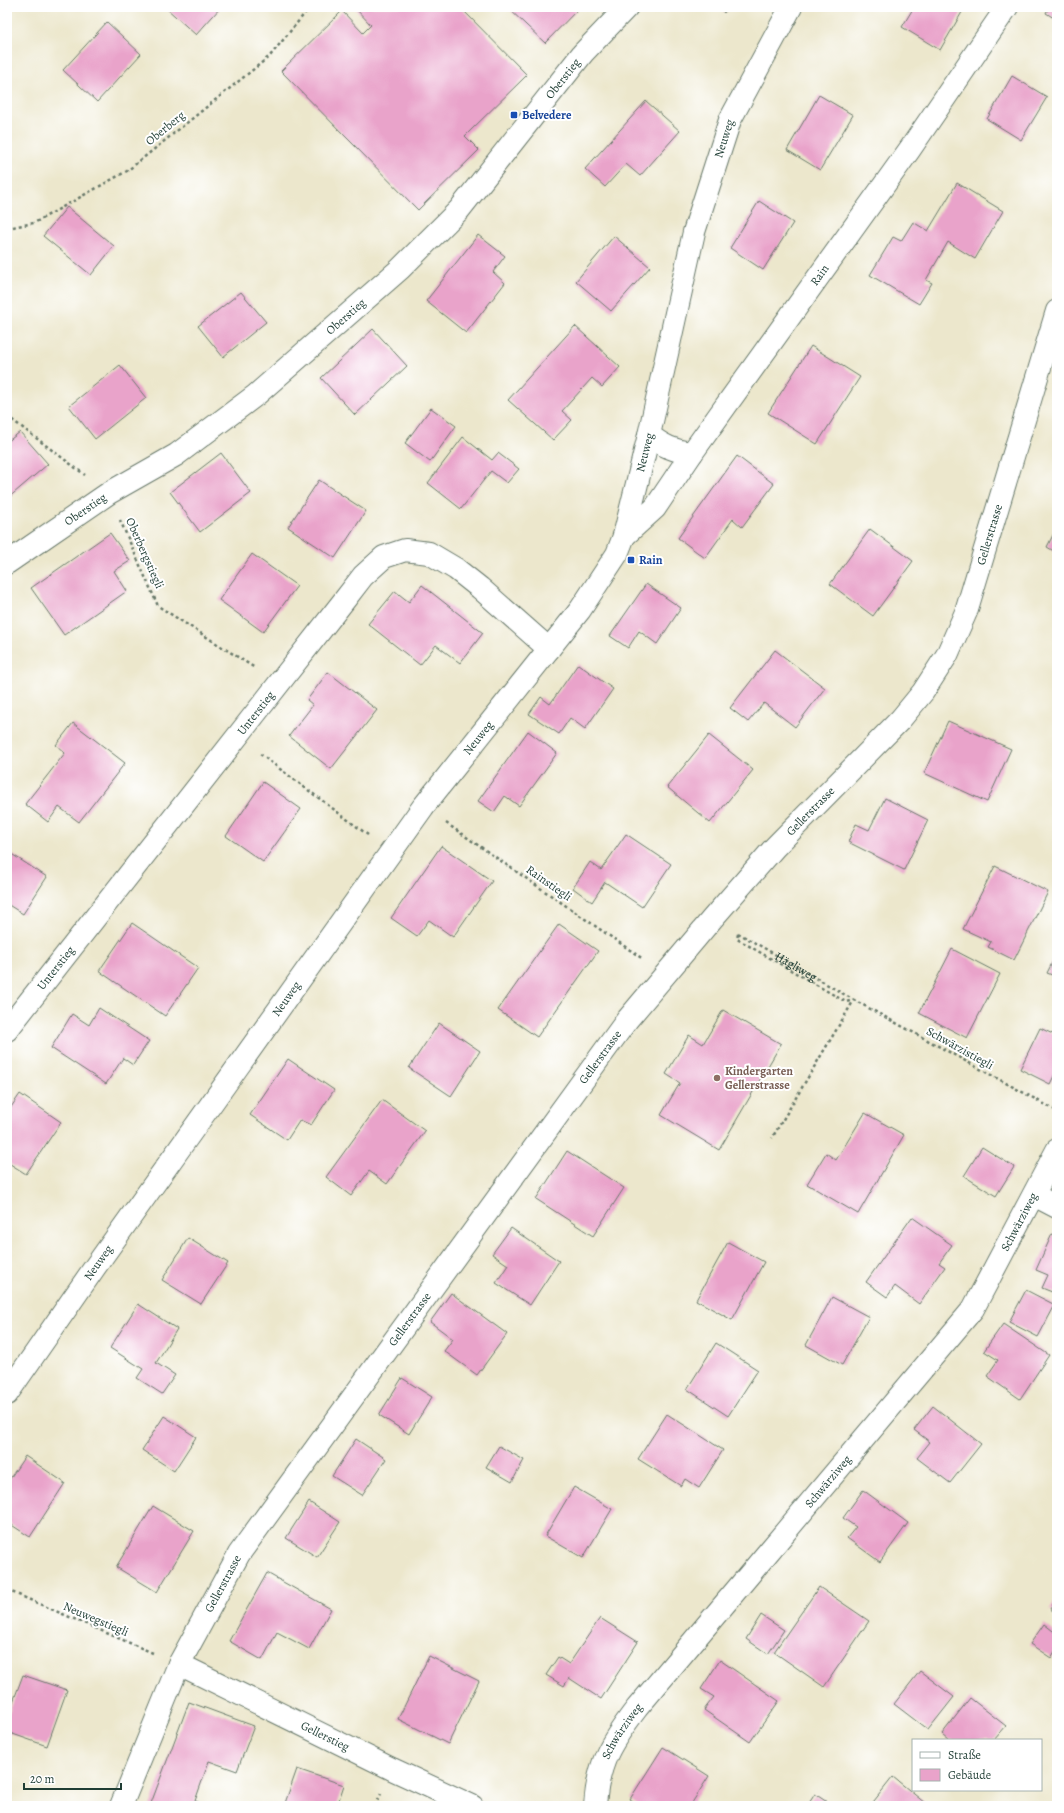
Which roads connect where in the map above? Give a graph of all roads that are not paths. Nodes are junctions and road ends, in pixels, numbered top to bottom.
1 (627, 7) edge
2 (791, 7) edge
3 (1006, 7) edge
4 (1057, 312) edge
5 (649, 435) junction
6 (692, 453) junction
7 (624, 536) junction
8 (7, 563) edge
9 (549, 649) junction
10 (7, 1030) edge
11 (1057, 1150) edge
12 (1034, 1195) junction
13 (1057, 1207) edge
14 (7, 1394) edge
15 (179, 1664) junction
16 (122, 1806) edge
17 (472, 1806) edge
18 (595, 1806) edge

1 - 8 street, Oberstieg
2 - 5 street, Neuweg
3 - 6 street, Rain
4 - 15 street, Gellerstrasse
5 - 6 street
5 - 7 street, Neuweg
6 - 7 street, Rain
7 - 9 street, Neuweg
9 - 10 street, Unterstieg
9 - 14 street, Neuweg
11 - 12 street, Schwärziweg
12 - 13 street
12 - 18 street, Schwärziweg
15 - 16 street, Gellerstrasse
15 - 17 street, Gellerstieg

